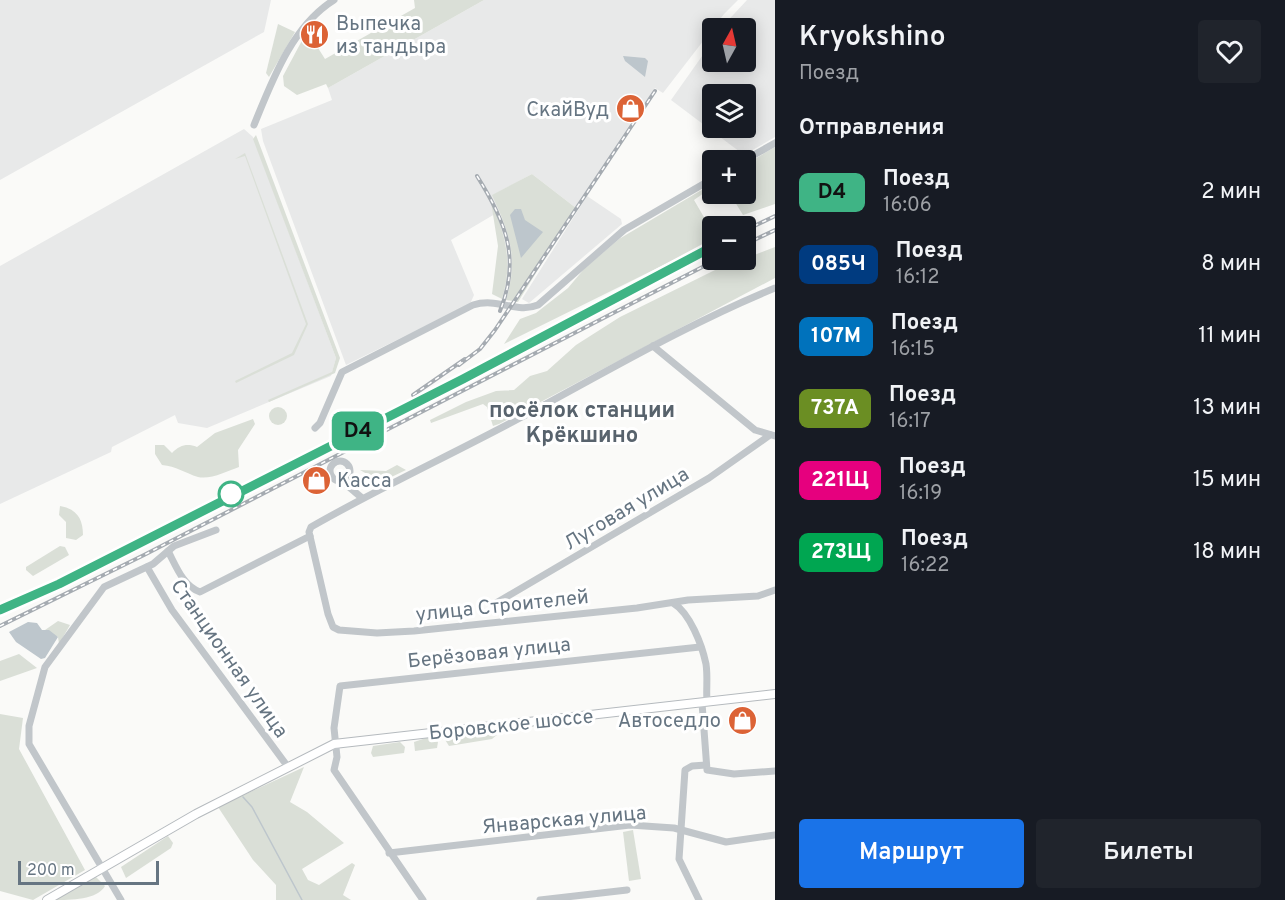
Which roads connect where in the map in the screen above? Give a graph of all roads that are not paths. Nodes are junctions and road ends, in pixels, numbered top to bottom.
1 (334, 0) edge
2 (254, 125) dead end
3 (775, 143) edge
4 (756, 153) edge
5 (702, 185) edge
6 (775, 288) edge
7 (653, 346) junction
8 (315, 428) dead end
9 (772, 435) edge
10 (346, 481) dead end
11 (362, 498) junction
12 (216, 530) dead end
13 (310, 536) junction
14 (168, 551) junction
15 (147, 567) junction
16 (775, 590) edge
17 (496, 603) dead end
18 (673, 603) junction
19 (700, 647) junction
20 (775, 694) edge
21 (704, 702) junction
22 (334, 744) junction
23 (288, 766) junction
24 (706, 766) junction
25 (775, 771) edge
26 (680, 830) junction
27 (775, 835) edge
28 (389, 853) junction
29 (101, 870) junction
30 (627, 890) dead end
31 (47, 900) edge
32 (121, 900) edge
33 (423, 900) edge
34 (540, 900) edge
35 (699, 900) edge

1 - 2 street
3 - 4 street
5 - 8 street
6 - 7 street
7 - 9 street
7 - 11 street
9 - 17 street, Луговая улица
10 - 11 street
11 - 13 street
12 - 14 street
13 - 14 street
13 - 18 street, улица Строителей
14 - 15 street
15 - 23 street, Станционная улица
15 - 29 street
16 - 18 street, улица Строителей
18 - 19 street
19 - 21 street
19 - 22 street, Берёзовая улица
20 - 21 main road, Боровское шоссе
21 - 22 main road, Боровское шоссе
21 - 24 street
22 - 23 main road, Боровское шоссе
22 - 28 street
23 - 29 main road, Боровское шоссе
24 - 25 street
24 - 26 street
26 - 27 street, Январская улица
26 - 28 street, Январская улица
26 - 35 street
28 - 33 street
29 - 31 main road
29 - 32 street
30 - 34 street

